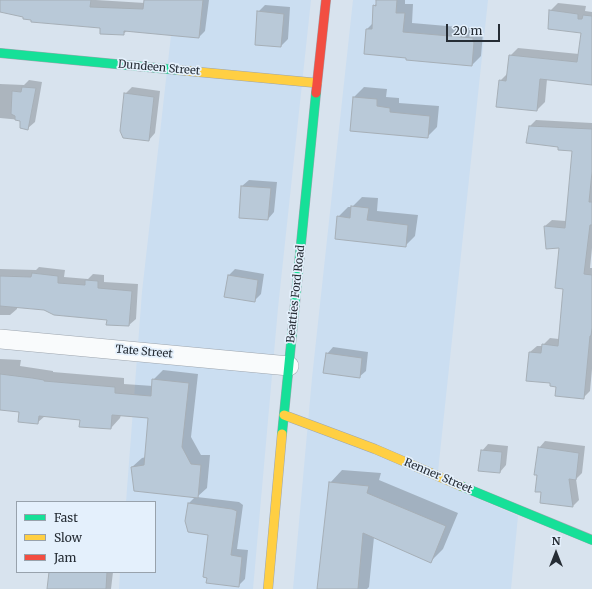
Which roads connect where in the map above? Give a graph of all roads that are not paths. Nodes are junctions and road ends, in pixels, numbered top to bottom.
1 (326, 0) edge
2 (0, 53) edge
3 (317, 83) junction
4 (0, 339) edge
5 (289, 366) junction
6 (284, 415) junction
7 (592, 540) edge
8 (268, 589) edge

1 - 3 street, Beatties Ford Road
2 - 3 street, Dundeen Street
3 - 5 street, Beatties Ford Road
4 - 5 street, Tate Street
5 - 6 street, Beatties Ford Road
6 - 7 street, Renner Street
6 - 8 street, Beatties Ford Road

